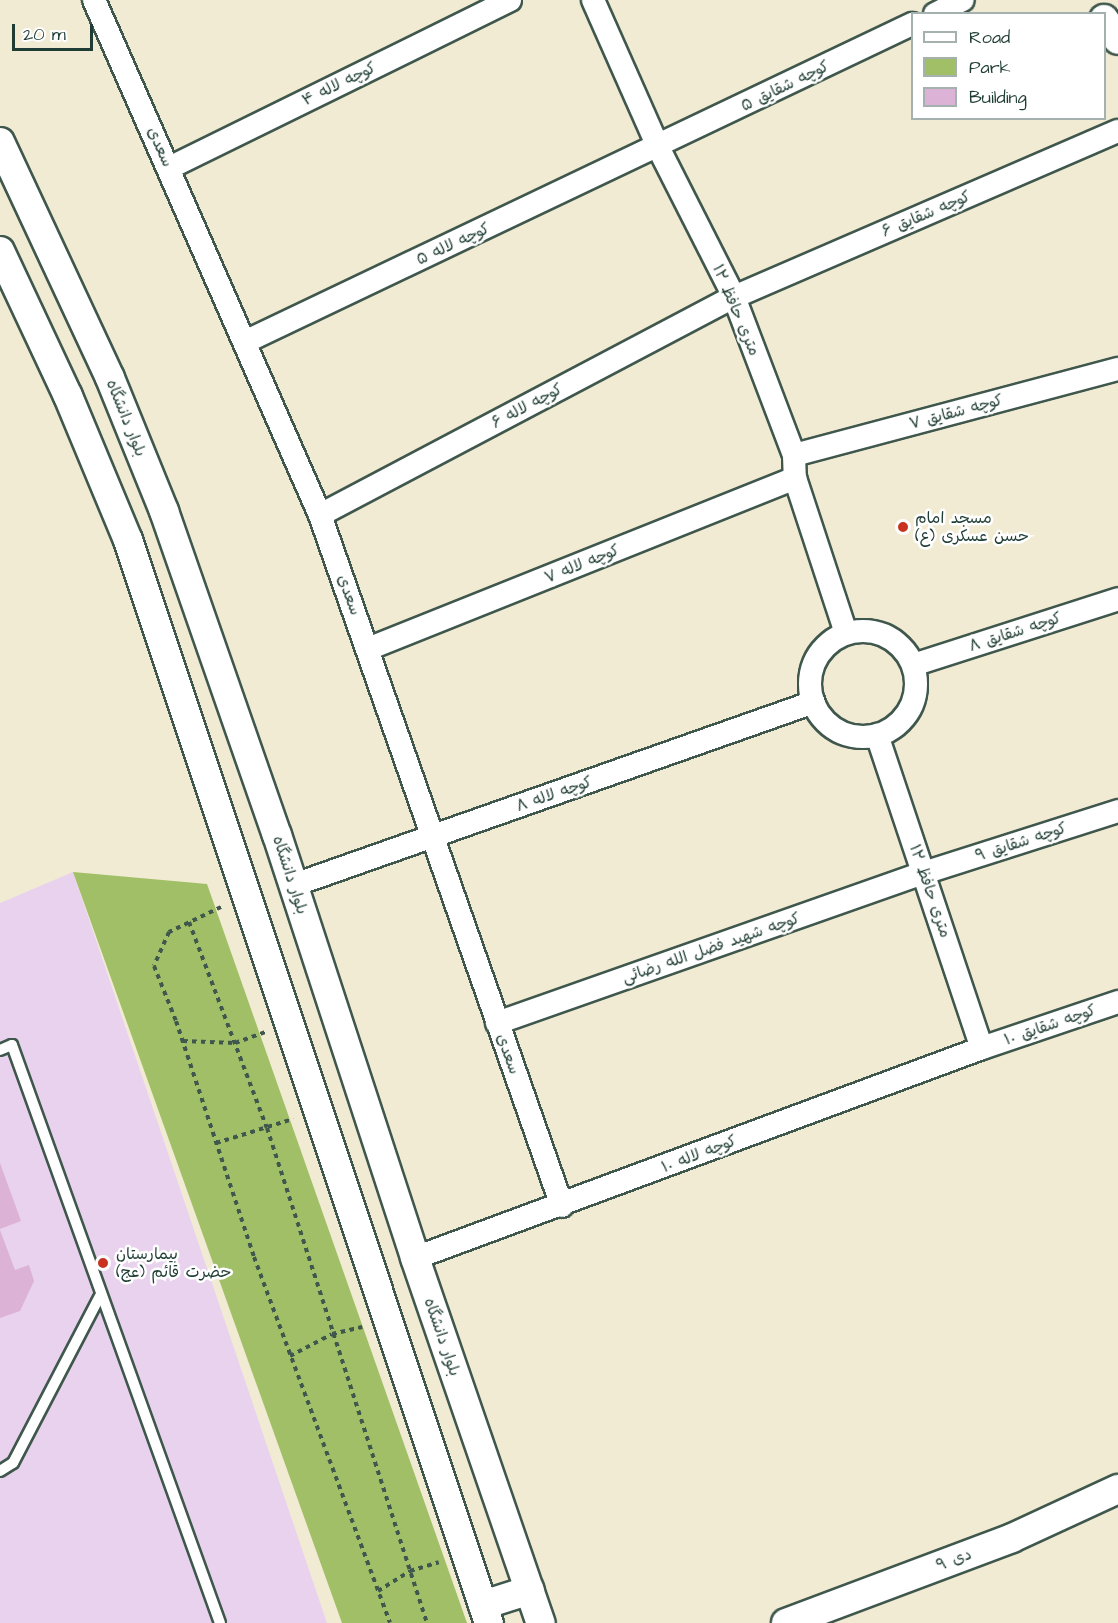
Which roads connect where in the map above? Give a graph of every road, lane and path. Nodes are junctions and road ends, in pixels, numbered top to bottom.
1 (94, 0) edge
2 (510, 0) edge
3 (593, 0) edge
4 (963, 0) edge
5 (939, 12) edge
6 (1106, 22) edge
7 (911, 24) edge
8 (1118, 40) edge
9 (1118, 130) edge
10 (0, 142) edge
11 (658, 147) junction
12 (169, 168) junction
13 (0, 251) edge
14 (734, 297) junction
15 (247, 341) junction
16 (1118, 369) edge
17 (794, 455) junction
18 (795, 478) junction
19 (320, 515) junction
20 (1118, 599) edge
21 (846, 633) junction
22 (368, 649) junction
23 (913, 665) junction
24 (814, 702) junction
25 (877, 735) junction
26 (1118, 811) edge
27 (434, 836) junction
28 (924, 873) junction
29 (294, 885) junction
30 (237, 900) junction
31 (189, 922) junction
32 (1118, 1002) edge
33 (291, 1023) junction
34 (497, 1023) junction
35 (183, 1041) junction
36 (235, 1043) junction
37 (982, 1048) junction
38 (0, 1050) edge
39 (320, 1110) junction
40 (267, 1128) junction
41 (216, 1143) junction
42 (562, 1206) junction
43 (415, 1258) junction
44 (100, 1296) junction
45 (388, 1318) junction
46 (333, 1334) junction
47 (291, 1356) junction
48 (0, 1471) edge
49 (1118, 1489) edge
50 (466, 1554) junction
51 (410, 1571) junction
52 (530, 1590) junction
53 (378, 1591) junction
54 (486, 1614) edge
55 (220, 1623) edge
56 (390, 1623) edge
57 (427, 1623) edge
58 (541, 1623) edge
59 (786, 1623) edge

1 - 12 street, سعدی
2 - 12 street, کوچه لاله ۴
3 - 11 street, ۱۲ متری حافظ
4 - 5 street
6 - 8 street
7 - 11 street, کوچه شقایق ۵
9 - 14 street, کوچه شقایق ۶
10 - 29 street, بلوار دانشگاه
11 - 14 street, ۱۲ متری حافظ
11 - 15 street, کوچه لاله ۵
12 - 15 street, سعدی
13 - 30 street
14 - 17 street, ۱۲ متری حافظ
14 - 19 street, کوچه لاله ۶
15 - 19 street, سعدی
16 - 17 street, کوچه شقایق ۷
17 - 18 street, ۱۲ متری حافظ
18 - 21 street, ۱۲ متری حافظ
18 - 22 street, کوچه لاله ۷
19 - 22 street, سعدی
20 - 23 street, کوچه شقایق ۸
21 - 23 street
21 - 24 street
22 - 27 street, سعدی
23 - 25 street
24 - 25 street
24 - 27 street, کوچه لاله ۸
25 - 28 street, ۱۲ متری حافظ
26 - 28 street, کوچه شقایق ۹
27 - 29 street, کوچه لاله ۸
27 - 34 street, سعدی
28 - 34 street, کوچه شهید فضل الله رضائی
28 - 37 street, ۱۲ متری حافظ
29 - 30 street
29 - 43 street, بلوار دانشگاه
30 - 31 path
30 - 33 street
31 - 35 path
31 - 36 path
32 - 37 street, کوچه شقایق ۱۰
33 - 36 path
33 - 39 street
34 - 42 street, سعدی
35 - 36 path
35 - 41 path
36 - 40 path
37 - 42 street, کوچه لاله ۱۰
38 - 44 lane
39 - 40 path
39 - 45 street
40 - 41 path
40 - 46 path
41 - 47 path
42 - 43 street, کوچه لاله ۱۰
43 - 52 street, بلوار دانشگاه
44 - 48 lane
44 - 55 lane
45 - 46 path
45 - 50 street
46 - 47 path
46 - 51 path
47 - 53 path
49 - 59 street, ۹ دی
50 - 51 path
50 - 54 street
51 - 53 path
51 - 57 path
52 - 54 street
52 - 58 street, بلوار دانشگاه
53 - 56 path

